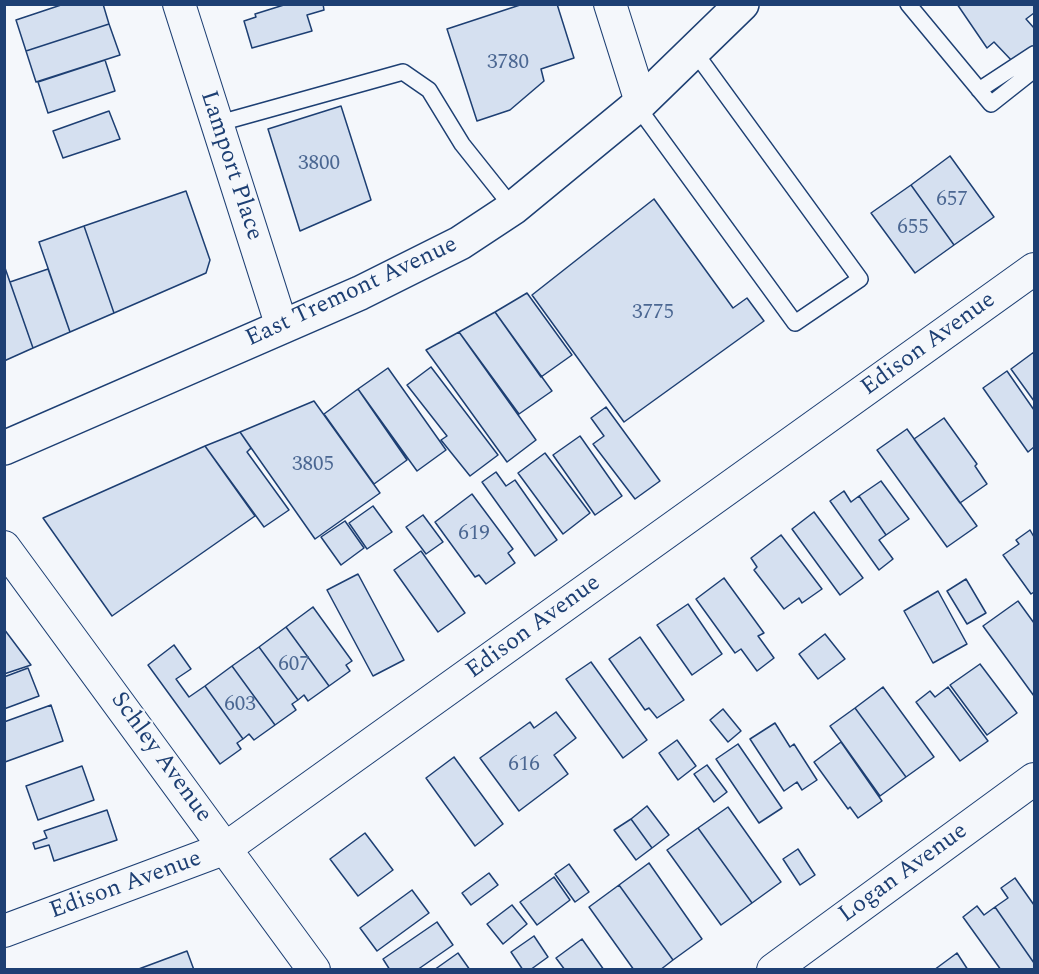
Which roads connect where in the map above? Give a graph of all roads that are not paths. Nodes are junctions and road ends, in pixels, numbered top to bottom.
1 (179, 4) edge
2 (610, 4) edge
3 (742, 4) edge
4 (908, 4) edge
5 (694, 51) junction
6 (1035, 54) edge
7 (1035, 70) edge
8 (980, 90) junction
9 (639, 104) junction
10 (216, 124) junction
11 (513, 208) junction
12 (1035, 269) edge
13 (282, 327) junction
14 (4, 448) edge
15 (4, 547) edge
16 (1035, 779) edge
17 (226, 848) junction
18 (4, 931) edge
19 (314, 969) edge
20 (773, 969) edge

1 - 10 street, Lamport Place
2 - 9 street
3 - 5 main road, East Tremont Avenue
4 - 8 lane
5 - 9 main road, East Tremont Avenue
5 - 9 lane
6 - 8 lane
7 - 8 lane
9 - 11 main road, East Tremont Avenue
10 - 11 lane
10 - 13 street, Lamport Place
11 - 13 main road, East Tremont Avenue
12 - 17 street, Edison Avenue
13 - 14 main road, East Tremont Avenue
15 - 17 street, Schley Avenue
16 - 20 street, Logan Avenue
17 - 18 street, Edison Avenue
17 - 19 street, Schley Avenue

